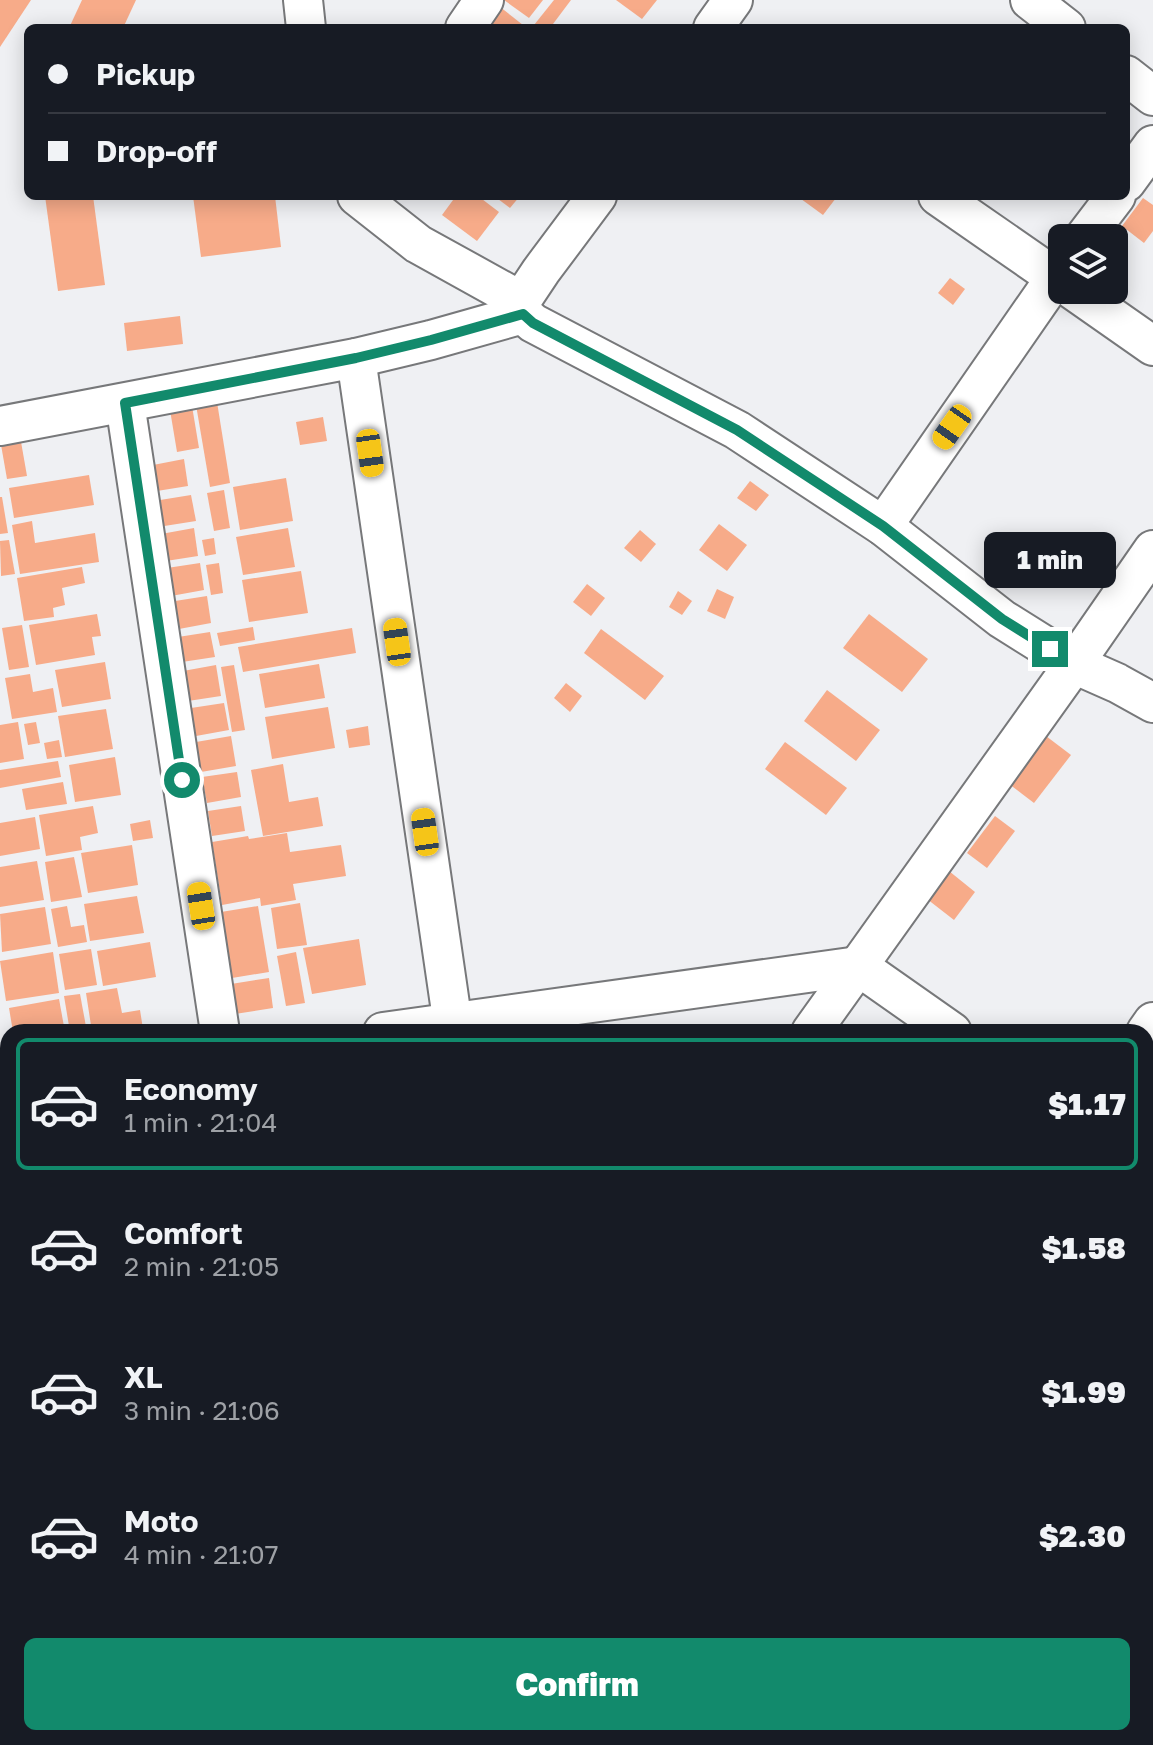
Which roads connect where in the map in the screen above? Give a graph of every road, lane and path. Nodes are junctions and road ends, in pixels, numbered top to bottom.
1 (303, 0) edge
2 (484, 0) edge
3 (1030, 0) edge
4 (306, 24) edge
5 (468, 24) edge
6 (1061, 24) edge
7 (1130, 78) edge
8 (1153, 96) edge
9 (1153, 145) edge
10 (1130, 177) edge
11 (362, 200) edge
12 (594, 200) edge
13 (944, 200) edge
14 (1113, 200) edge
15 (1095, 224) edge
16 (1048, 270) edge
17 (1048, 300) edge
18 (1096, 304) edge
19 (522, 308) junction
20 (1153, 346) edge
21 (356, 358) junction
22 (125, 403) junction
23 (0, 426) edge
24 (883, 526) junction
25 (1153, 550) edge
26 (1074, 664) junction
27 (1153, 703) edge
28 (858, 966) junction
29 (219, 1024) edge
30 (453, 1024) edge
31 (473, 1024) edge
32 (817, 1024) edge
33 (941, 1024) edge

1 - 4 street
2 - 5 street
3 - 6 street
7 - 8 street
9 - 10 street
11 - 19 street
12 - 19 street
13 - 16 street
14 - 15 street
17 - 24 street
18 - 20 street
19 - 21 street
19 - 24 street
21 - 22 street
21 - 30 street
22 - 23 street
22 - 29 street
24 - 26 street
25 - 26 street
26 - 27 street
26 - 28 street
28 - 31 street
28 - 32 street
28 - 33 street

